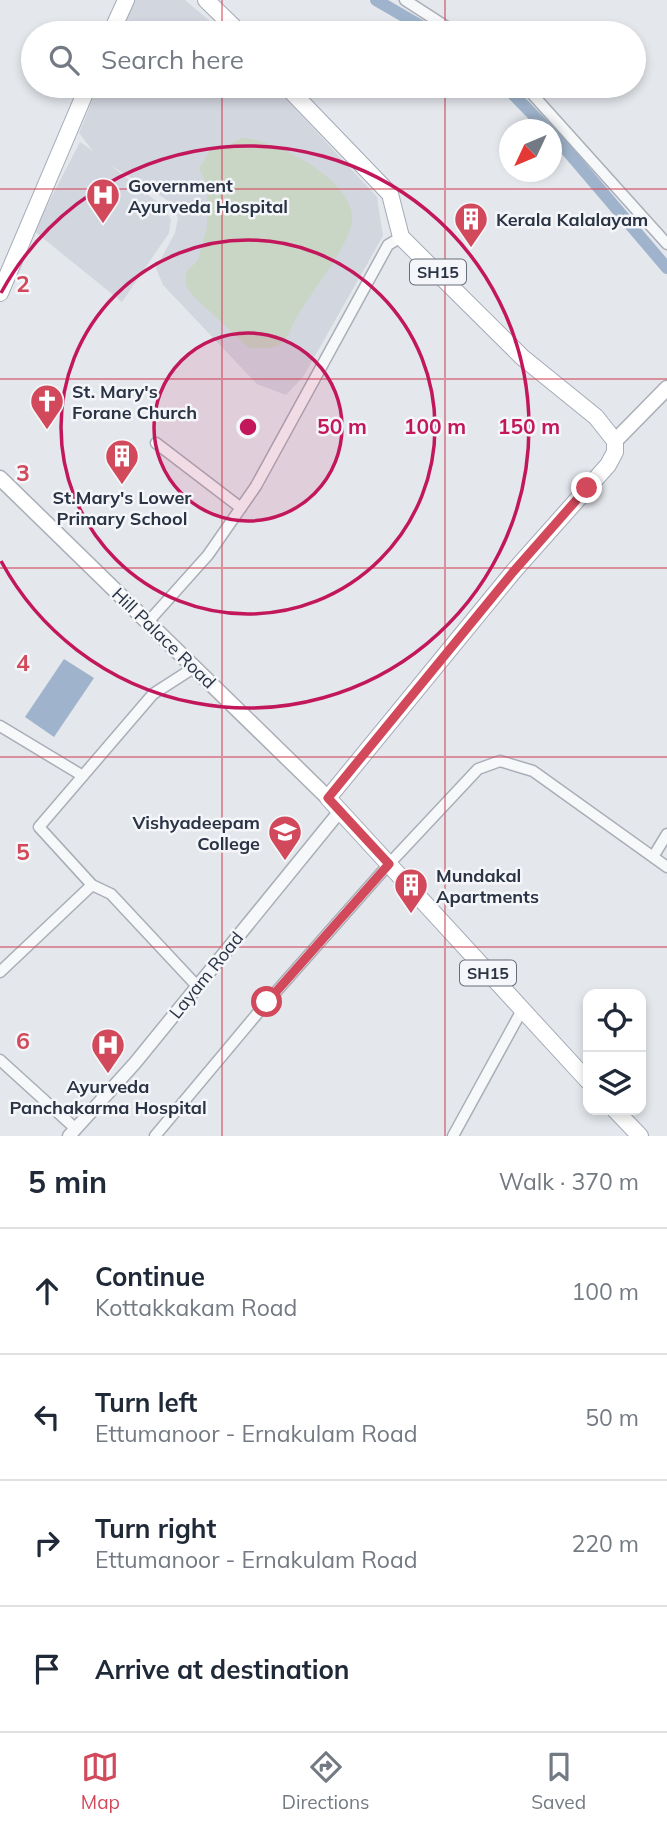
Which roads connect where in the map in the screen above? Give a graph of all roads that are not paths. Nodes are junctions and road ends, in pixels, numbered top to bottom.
1 (126, 0) edge
2 (206, 0) edge
3 (405, 0) edge
4 (116, 21) edge
5 (228, 21) edge
6 (437, 21) edge
7 (83, 98) edge
8 (298, 98) edge
9 (536, 98) edge
10 (401, 237) junction
11 (667, 244) edge
12 (0, 293) edge
13 (667, 388) edge
14 (615, 441) junction
15 (156, 443) dead end
16 (0, 478) edge
17 (241, 508) junction
18 (148, 622) junction
19 (195, 667) junction
20 (0, 726) edge
21 (83, 776) junction
22 (328, 798) junction
23 (340, 811) junction
24 (667, 834) edge
25 (653, 857) junction
26 (389, 864) junction
27 (667, 867) edge
28 (92, 885) junction
29 (0, 972) edge
30 (197, 986) junction
31 (522, 1010) junction
32 (0, 1060) edge
33 (583, 1076) edge
34 (620, 1115) edge
35 (73, 1132) edge
36 (155, 1136) edge
37 (453, 1136) edge
38 (640, 1136) edge

1 - 4 main road
2 - 5 main road
3 - 6 street
7 - 12 main road
8 - 10 main road, SH15
9 - 11 street
10 - 14 main road, SH15
10 - 17 street
13 - 14 main road
14 - 22 main road
15 - 17 street
16 - 18 main road, Hill Palace Road
17 - 18 street
18 - 19 main road, Hill Palace Road
19 - 21 street
19 - 22 main road, Hill Palace Road
20 - 21 street
21 - 28 street
22 - 23 main road, SH15
23 - 26 main road, SH15
23 - 30 street, Layam Road
24 - 25 street
25 - 26 street
25 - 27 street
26 - 31 main road, SH15
26 - 36 street
28 - 29 street
28 - 30 street
30 - 35 street, Layam Road
31 - 33 main road, SH15
31 - 37 street
32 - 35 street
34 - 38 main road

